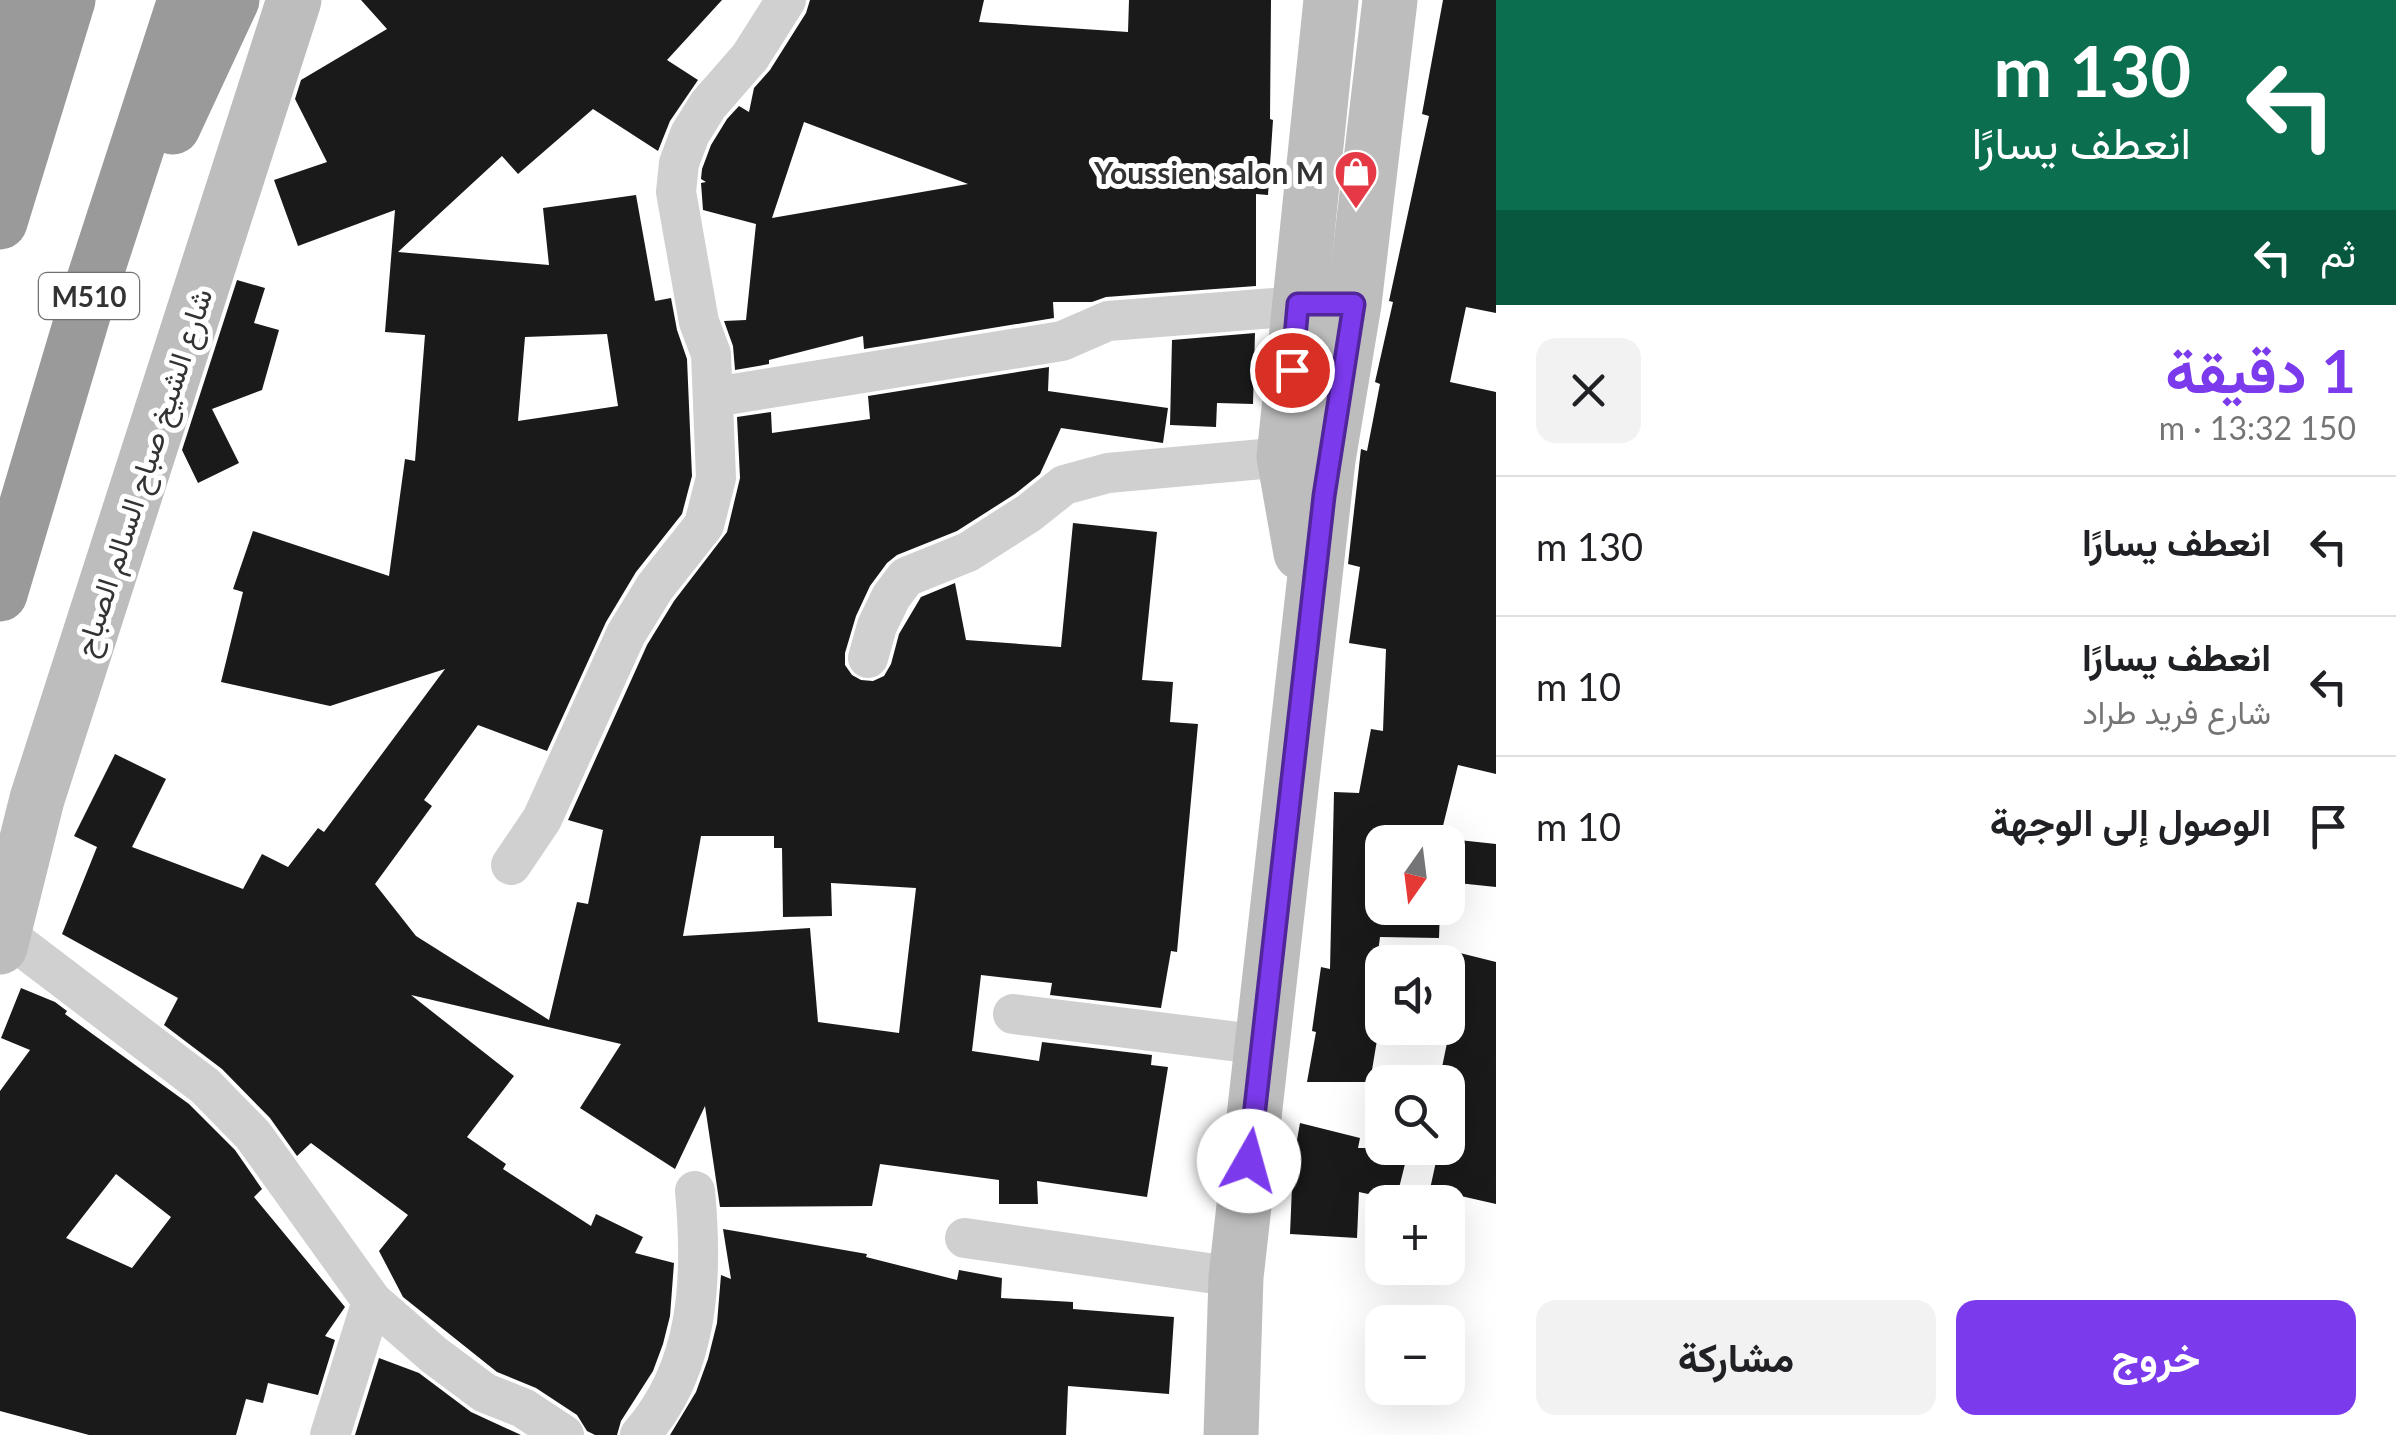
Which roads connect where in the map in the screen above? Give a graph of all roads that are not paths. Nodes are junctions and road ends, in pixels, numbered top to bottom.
1 (15, 0) edge
2 (68, 0) edge
3 (185, 0) edge
4 (232, 0) edge
5 (294, 0) edge
6 (786, 0) edge
7 (1331, 0) edge
8 (1390, 0) edge
9 (0, 140) edge
10 (0, 222) edge
11 (90, 295) junction
12 (1298, 304) junction
13 (1354, 304) junction
14 (714, 396) junction
15 (1306, 459) junction
16 (0, 594) edge
17 (868, 658) dead end
18 (512, 865) dead end
19 (2, 941) edge
20 (1013, 1014) dead end
21 (1263, 1044) junction
22 (695, 1192) dead end
23 (965, 1238) dead end
24 (1236, 1277) junction
25 (372, 1301) junction
26 (330, 1435) edge
27 (564, 1435) edge
28 (640, 1435) edge
29 (1231, 1435) edge

1 - 9 highway
2 - 10 highway
3 - 11 highway, M510
4 - 11 highway
5 - 19 main road, شارع الشيخ صباح السالم الصباح
6 - 14 street
7 - 12 main road
8 - 13 main road
11 - 16 highway, M510
12 - 13 street
12 - 14 street
12 - 15 main road
13 - 15 main road
14 - 18 street
15 - 17 street
15 - 21 main road
19 - 25 street
20 - 21 street
21 - 24 main road
22 - 28 street
23 - 24 street
24 - 29 main road
25 - 26 street
25 - 27 street

